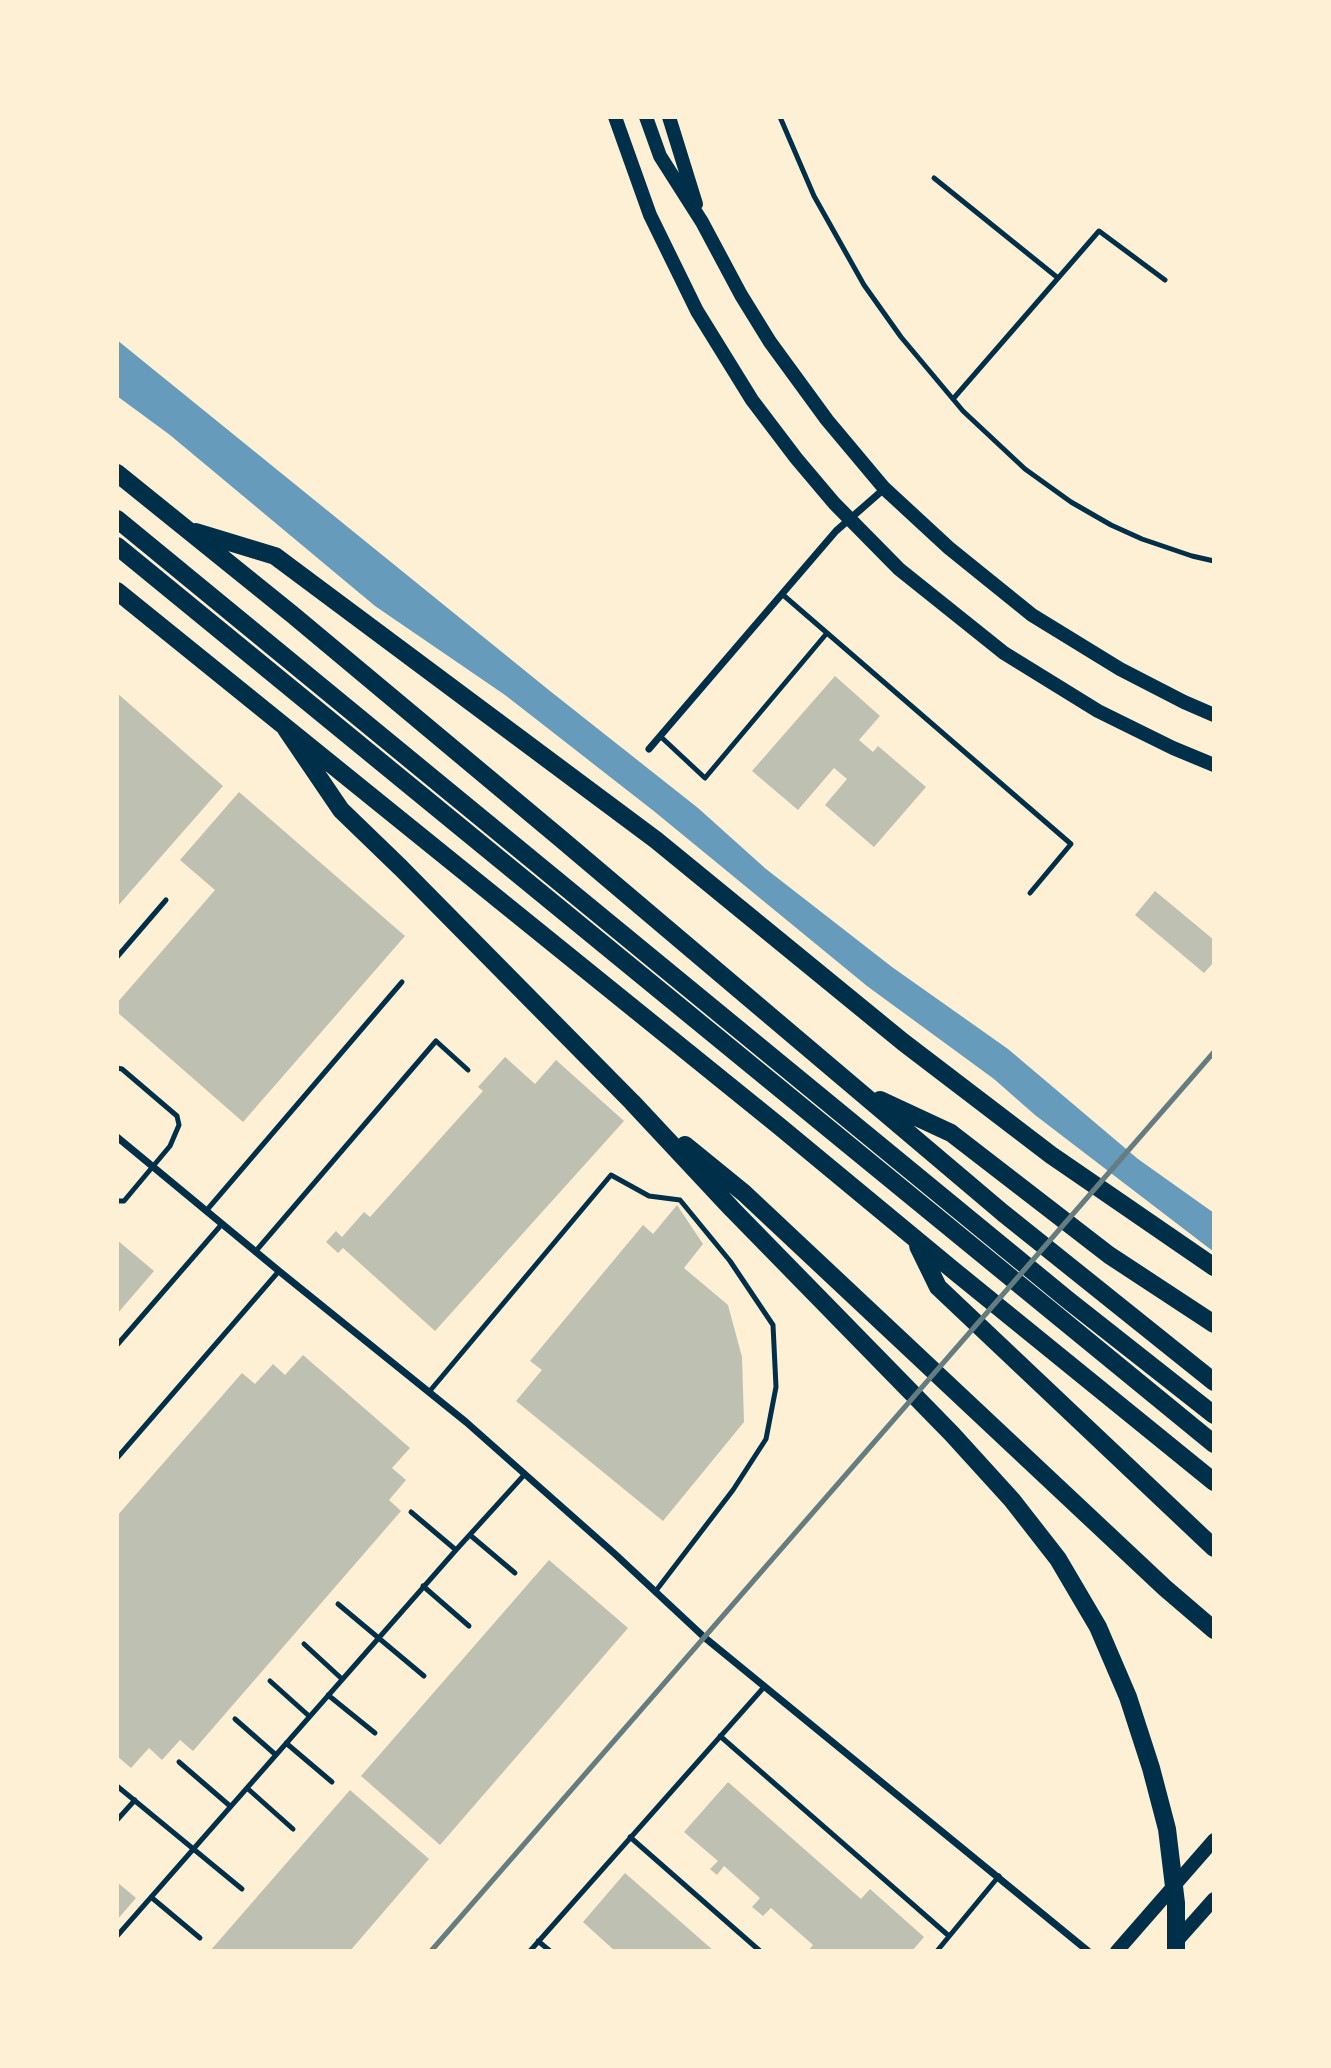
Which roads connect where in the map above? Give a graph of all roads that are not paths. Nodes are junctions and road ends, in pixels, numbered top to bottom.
1 (615, 117) edge
2 (646, 117) edge
3 (669, 117) edge
4 (780, 117) edge
5 (934, 178) dead end
6 (702, 222) junction
7 (1058, 278) junction
8 (1165, 280) dead end
9 (953, 399) junction
10 (117, 473) edge
11 (884, 488) junction
12 (117, 519) edge
13 (850, 519) junction
14 (186, 529) junction
15 (117, 546) edge
16 (1214, 561) edge
17 (117, 591) edge
18 (782, 594) junction
19 (827, 633) junction
20 (1214, 715) edge
21 (286, 729) junction
22 (660, 736) junction
23 (649, 749) dead end
24 (1214, 765) edge
25 (1030, 893) dead end
26 (166, 900) dead end
27 (117, 957) edge
28 (402, 982) dead end
29 (117, 1068) edge
30 (468, 1070) dead end
31 (861, 1091) junction
32 (632, 1102) junction
33 (117, 1137) edge
34 (153, 1167) junction
35 (117, 1201) edge
36 (206, 1211) junction
37 (222, 1224) junction
38 (915, 1239) junction
39 (255, 1252) junction
40 (1214, 1267) edge
41 (279, 1272) junction
42 (1214, 1324) edge
43 (117, 1345) edge
44 (1214, 1382) edge
45 (429, 1392) junction
46 (1214, 1415) edge
47 (1214, 1444) edge
48 (117, 1458) edge
49 (525, 1474) junction
50 (1214, 1482) edge
51 (411, 1512) dead end
52 (470, 1535) junction
53 (1214, 1548) edge
54 (456, 1550) junction
55 (515, 1573) dead end
56 (423, 1586) junction
57 (655, 1592) junction
58 (338, 1604) dead end
59 (469, 1626) dead end
60 (1214, 1630) edge
61 (378, 1638) junction
62 (303, 1644) dead end
63 (424, 1676) dead end
64 (342, 1679) junction
65 (270, 1681) dead end
66 (765, 1686) junction
67 (328, 1695) junction
68 (309, 1716) junction
69 (235, 1720) dead end
70 (375, 1733) dead end
71 (720, 1736) junction
72 (286, 1743) junction
73 (276, 1755) junction
74 (179, 1762) dead end
75 (332, 1782) dead end
76 (117, 1786) edge
77 (247, 1788) junction
78 (135, 1800) junction
79 (230, 1806) junction
80 (117, 1820) edge
81 (293, 1829) dead end
82 (630, 1837) junction
83 (1214, 1840) edge
84 (192, 1849) junction
85 (999, 1877) junction
86 (242, 1889) dead end
87 (151, 1897) junction
88 (1214, 1899) edge
89 (117, 1936) edge
90 (949, 1936) junction
91 (200, 1938) dead end
92 (538, 1941) junction
93 (530, 1951) edge
94 (550, 1951) edge
95 (760, 1951) edge
96 (936, 1951) edge
97 (1088, 1951) edge
98 (1116, 1951) edge
99 (1168, 1951) edge
100 (1176, 1951) edge

1 - 13 main road
2 - 6 main road
3 - 6 main road
4 - 9 lane
5 - 7 lane
6 - 11 main road
7 - 8 lane
7 - 9 lane
9 - 16 lane
10 - 14 highway
11 - 13 street
11 - 20 main road
12 - 46 highway
13 - 18 street
13 - 24 main road
14 - 31 highway
14 - 40 highway
15 - 47 highway
17 - 21 highway
18 - 19 lane
18 - 22 street
19 - 22 lane
19 - 25 lane
21 - 32 highway
21 - 38 highway
22 - 23 street
26 - 27 lane
28 - 36 lane
29 - 34 lane
30 - 39 lane
31 - 42 highway
31 - 44 highway
32 - 60 highway
32 - 100 highway
33 - 34 street
34 - 35 lane
34 - 36 street
36 - 37 street
37 - 39 street
37 - 43 lane
38 - 50 highway
38 - 53 highway
39 - 41 street
41 - 45 street
41 - 48 lane
45 - 49 street
45 - 57 lane
49 - 52 lane
49 - 57 street
51 - 54 lane
52 - 54 lane
52 - 55 lane
54 - 56 lane
56 - 59 lane
56 - 61 lane
57 - 66 street
58 - 61 lane
61 - 63 lane
61 - 64 lane
62 - 64 lane
64 - 67 lane
65 - 68 lane
66 - 71 lane
66 - 85 street
67 - 68 lane
67 - 70 lane
68 - 72 lane
69 - 73 lane
71 - 82 lane
71 - 90 lane
72 - 73 lane
72 - 75 lane
73 - 77 lane
74 - 79 lane
76 - 78 lane
77 - 79 lane
77 - 81 lane
78 - 80 lane
78 - 84 lane
79 - 84 lane
82 - 92 lane
82 - 95 lane
83 - 98 main road
84 - 86 lane
84 - 87 lane
85 - 90 lane
85 - 97 street
87 - 89 lane
87 - 91 lane
88 - 99 main road
90 - 96 lane
92 - 93 lane
92 - 94 lane

